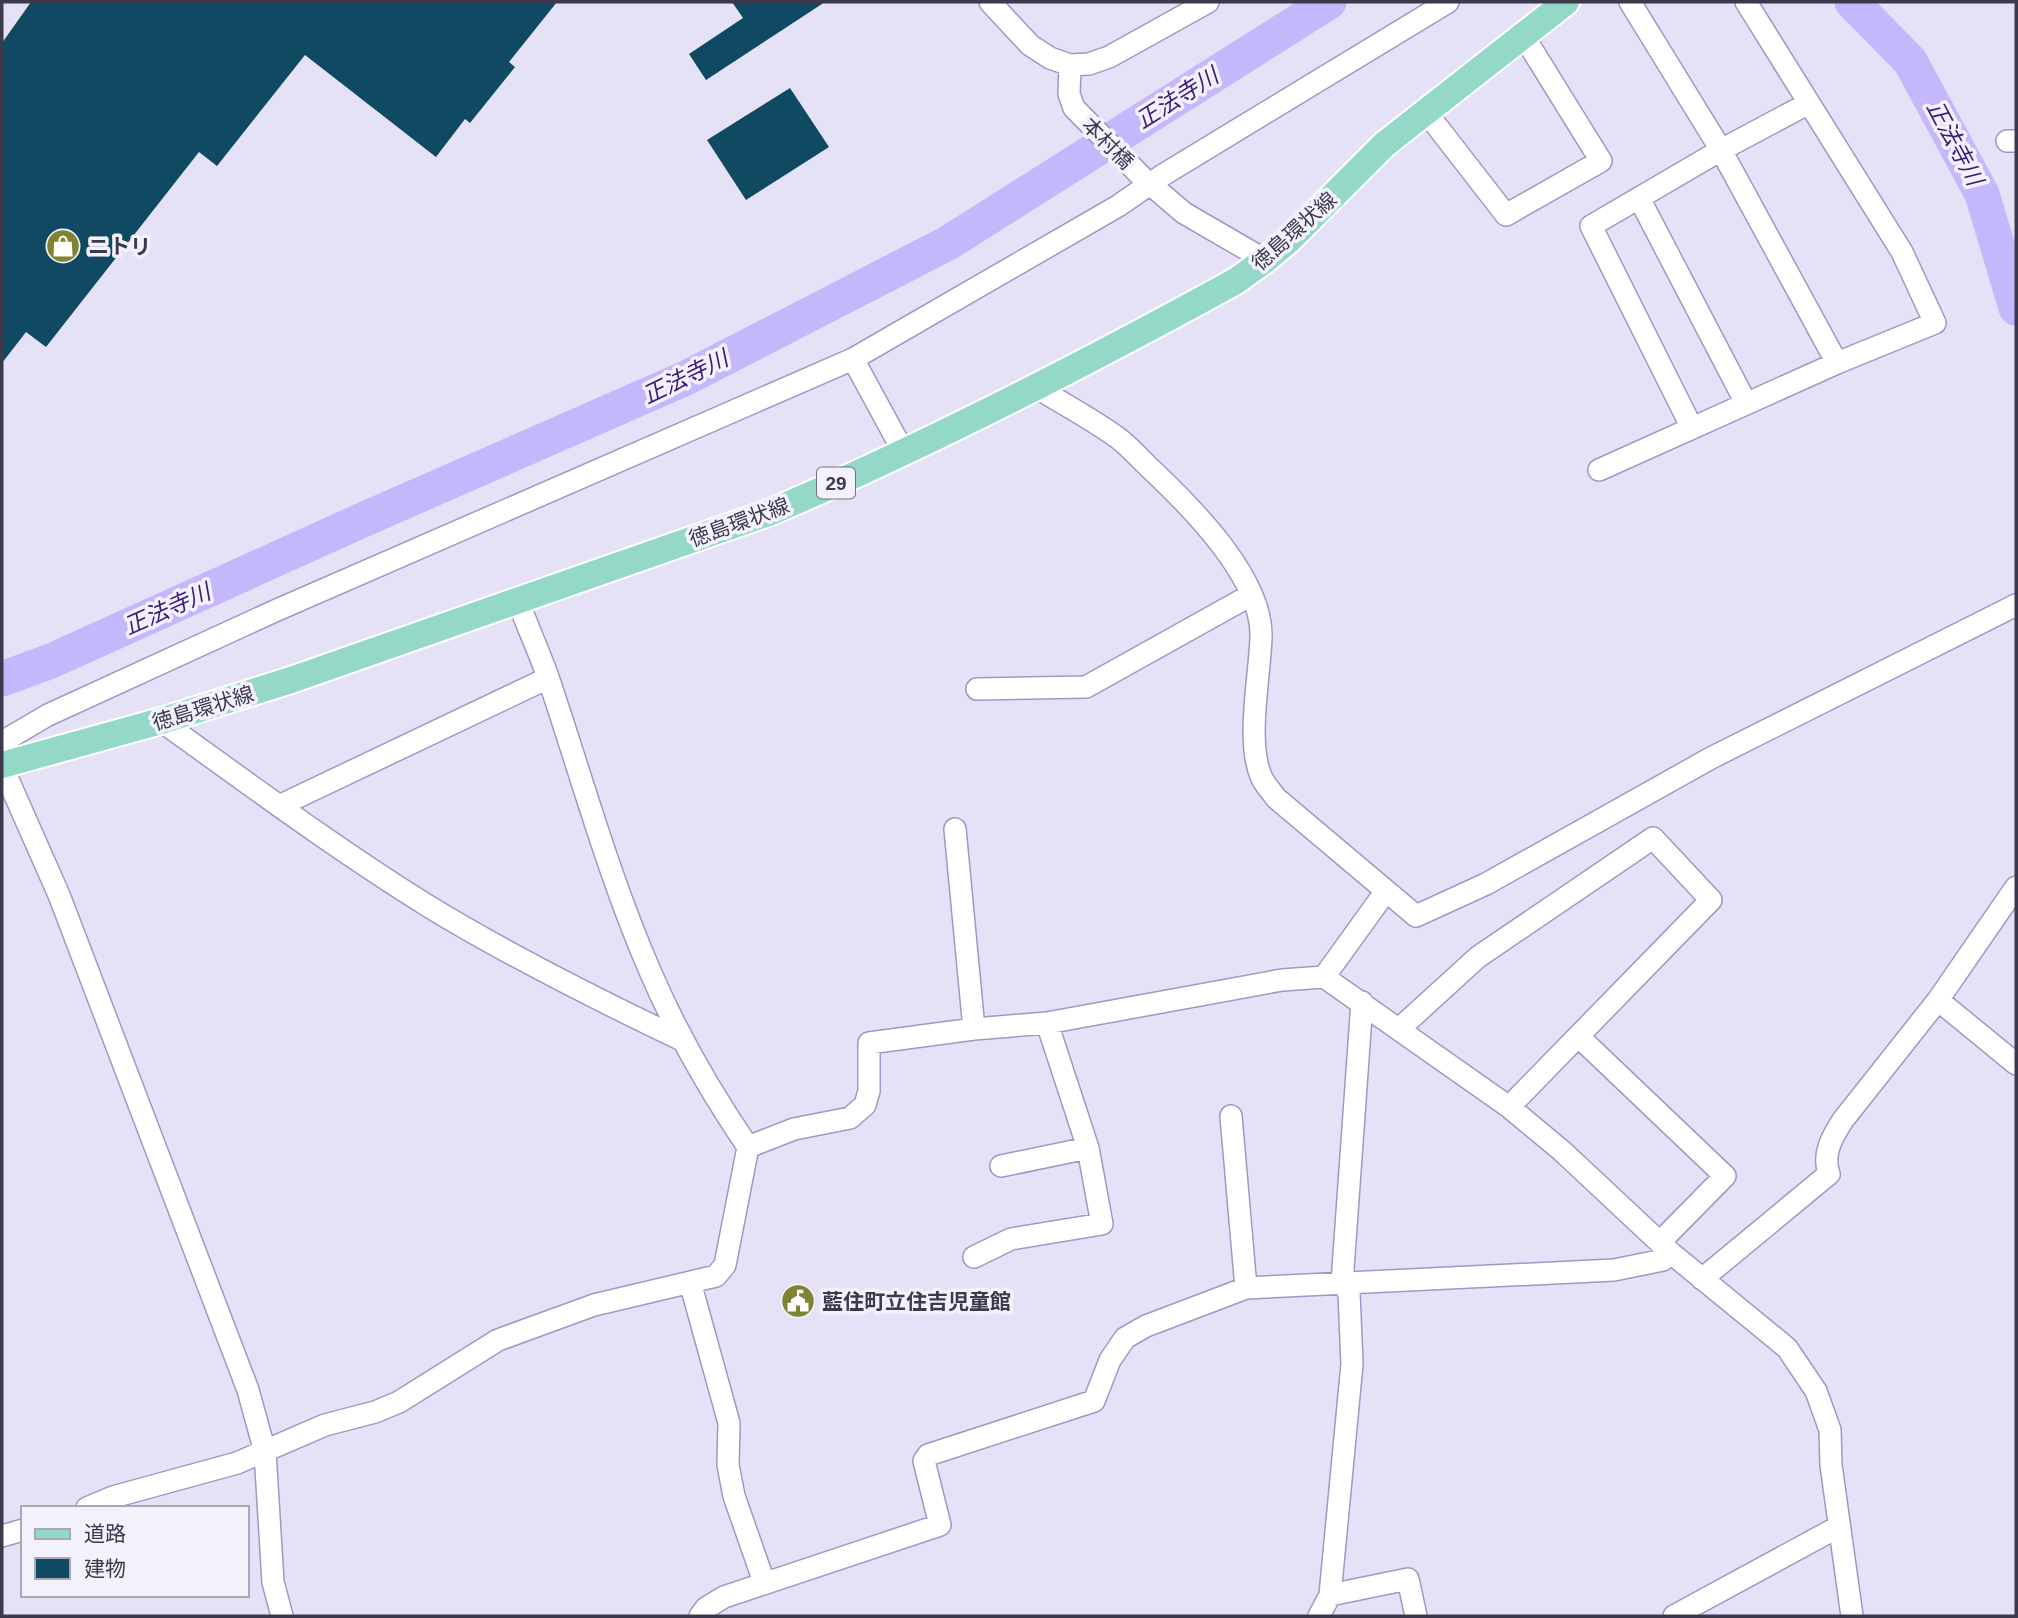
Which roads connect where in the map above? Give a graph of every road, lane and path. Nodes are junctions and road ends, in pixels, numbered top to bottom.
1 (990, 2) edge
2 (1208, 2) edge
3 (1448, 2) edge
4 (1566, 2) edge
5 (1630, 2) edge
6 (1746, 2) edge
7 (1523, 36) junction
8 (1070, 65) junction
9 (1809, 103) junction
10 (1426, 112) junction
11 (1721, 150) junction
12 (1146, 181) junction
13 (1639, 198) junction
14 (1265, 260) junction
15 (853, 359) junction
16 (1837, 363) junction
17 (1036, 387) junction
18 (1746, 403) junction
19 (1692, 428) junction
20 (904, 451) junction
21 (1599, 470) dead end
22 (1251, 595) junction
23 (518, 601) junction
24 (2016, 605) edge
25 (548, 678) junction
26 (977, 689) dead end
27 (161, 722) junction
28 (2, 742) edge
29 (2, 765) edge
30 (279, 806) junction
31 (955, 829) dead end
32 (2016, 887) edge
33 (1386, 891) junction
34 (1324, 977) junction
35 (1938, 1000) junction
36 (1362, 1002) junction
37 (1047, 1023) junction
38 (974, 1029) junction
39 (1399, 1029) junction
40 (1578, 1036) junction
41 (682, 1040) junction
42 (2016, 1064) edge
43 (1509, 1107) junction
44 (1231, 1115) dead end
45 (748, 1147) junction
46 (1088, 1148) junction
47 (1001, 1166) dead end
48 (1666, 1247) junction
49 (974, 1257) dead end
50 (1702, 1279) junction
51 (690, 1282) junction
52 (1342, 1283) junction
53 (1246, 1288) junction
54 (265, 1452) junction
55 (92, 1506) edge
56 (1838, 1527) junction
57 (21, 1531) edge
58 (2, 1536) edge
59 (764, 1583) junction
60 (1330, 1595) junction
61 (1678, 1615) edge
62 (282, 1616) edge
63 (700, 1616) edge
64 (1319, 1616) edge
65 (1416, 1616) edge
66 (1852, 1616) edge

1 - 8 street
2 - 8 street
3 - 12 street
4 - 7 main road, 徳島環状線 / 29
5 - 11 street
6 - 9 street
7 - 10 main road, 徳島環状線 / 29
7 - 10 street
8 - 12 street, 本村橋
9 - 11 street
9 - 16 street
10 - 14 main road, 徳島環状線 / 29
11 - 13 street
11 - 16 street
12 - 14 street, 本村橋
12 - 15 street
13 - 18 street
13 - 19 street
14 - 17 main road, 徳島環状線 / 29
15 - 20 street
15 - 28 street
16 - 18 street
17 - 20 main road, 徳島環状線 / 29
17 - 22 street
18 - 19 street
19 - 21 street
20 - 23 main road, 徳島環状線 / 29
22 - 26 street
22 - 33 street
23 - 25 street
23 - 27 main road, 徳島環状線 / 29
24 - 33 street
25 - 30 street
25 - 41 street
27 - 29 main road, 徳島環状線 / 29
27 - 30 street
29 - 54 street
30 - 41 street
31 - 38 street
32 - 35 street
33 - 34 street
34 - 36 street
34 - 37 street
35 - 42 street
35 - 50 street
36 - 39 street
36 - 52 street
37 - 38 street
37 - 46 street
38 - 45 street
39 - 40 street
39 - 43 street
40 - 43 street
40 - 48 street
41 - 45 street
43 - 48 street
44 - 53 street
45 - 51 street
46 - 47 street
46 - 49 street
48 - 50 street
48 - 52 street
50 - 56 street
51 - 54 street
51 - 59 street
52 - 53 street
52 - 60 street
53 - 59 street
54 - 55 street
54 - 62 street
56 - 61 street
56 - 66 street
57 - 58 street
59 - 63 street
60 - 64 street
60 - 65 street

